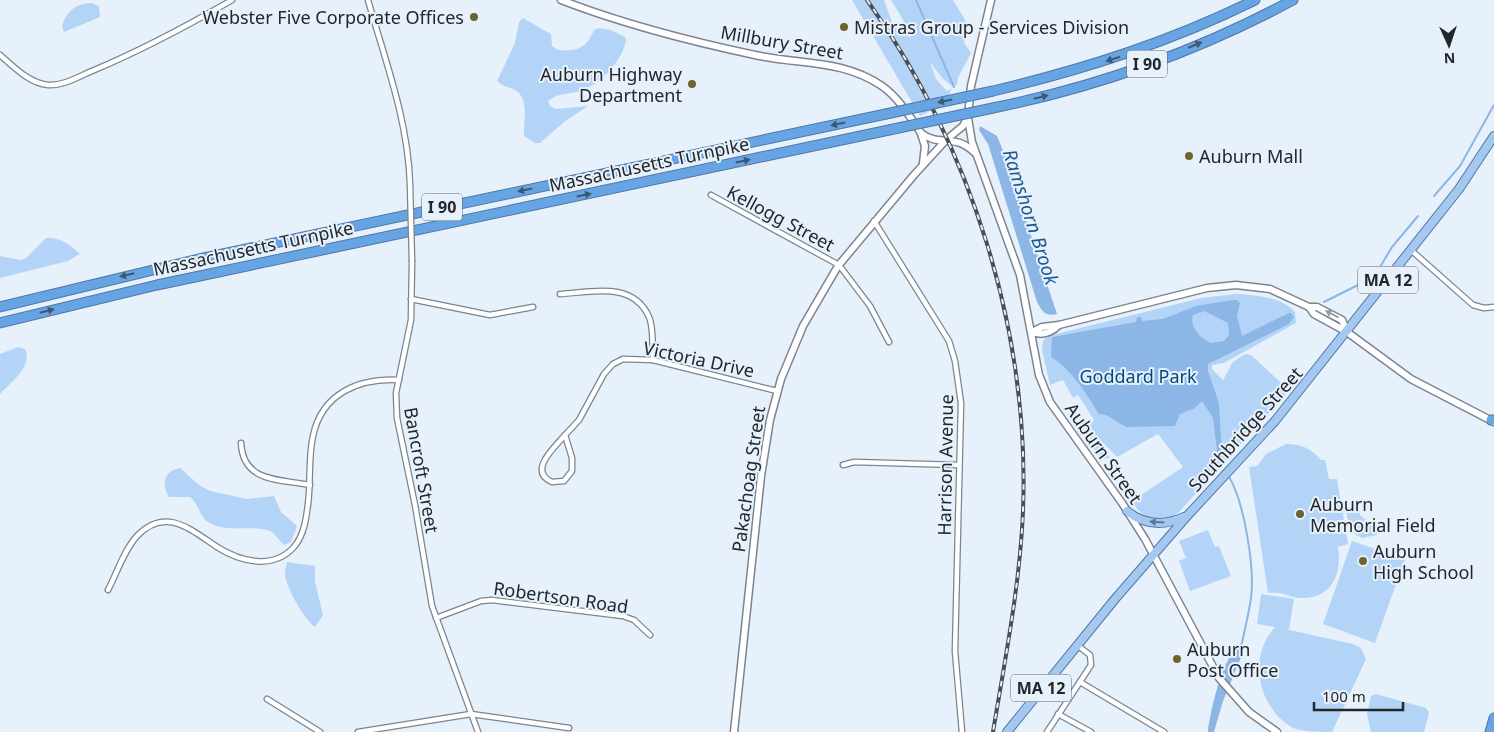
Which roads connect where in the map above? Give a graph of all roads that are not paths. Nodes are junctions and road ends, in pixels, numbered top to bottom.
1 (232, 0) edge
2 (368, 0) edge
3 (561, 0) edge
4 (991, 0) edge
5 (1255, 0) edge
6 (1293, 0) edge
7 (0, 55) edge
8 (968, 116) junction
9 (921, 133) junction
10 (1494, 136) edge
11 (946, 140) junction
12 (977, 156) junction
13 (922, 165) junction
14 (710, 195) dead end
15 (874, 221) junction
16 (1412, 251) junction
17 (839, 265) junction
18 (560, 294) dead end
19 (411, 299) junction
20 (0, 306) edge
21 (1494, 306) edge
22 (533, 307) dead end
23 (0, 323) edge
24 (1032, 332) junction
25 (1348, 332) junction
26 (889, 342) dead end
27 (653, 360) junction
28 (399, 380) junction
29 (777, 391) junction
30 (1493, 421) edge
31 (565, 435) junction
32 (241, 443) dead end
33 (844, 465) dead end
34 (958, 465) junction
35 (310, 484) junction
36 (1127, 511) junction
37 (1188, 515) junction
38 (1154, 554) junction
39 (108, 590) dead end
40 (436, 618) junction
41 (650, 635) dead end
42 (1076, 644) junction
43 (1080, 682) junction
44 (267, 699) dead end
45 (471, 714) junction
46 (1058, 714) junction
47 (1494, 718) edge
48 (569, 728) dead end
49 (320, 732) edge
50 (358, 732) edge
51 (478, 732) edge
52 (734, 732) edge
53 (962, 732) edge
54 (1006, 732) edge
55 (1047, 732) edge
56 (1091, 732) edge
57 (1164, 732) edge
58 (1277, 732) edge
59 (1490, 732) edge

1 - 7 street
2 - 19 street, Bancroft Street, bridge
3 - 9 street, Millbury Street
4 - 8 street, Auburn Street
5 -> 20 highway, Massachusetts Turnpike / I 90, bridge
23 -> 6 highway, Massachusetts Turnpike / I 90, bridge
8 - 11 street, Pakachoag Street
8 - 12 street, Auburn Street
9 - 11 street
9 - 13 street
10 - 16 main road, Southbridge Street / MA 12
11 - 12 street
11 - 13 street, Pakachoag Street
12 - 24 street, Auburn Street
13 - 15 street, Pakachoag Street
14 - 17 street, Kellogg Street
15 - 17 street, Pakachoag Street
15 - 34 street, Harrison Avenue
16 - 21 street
16 - 25 main road, Southbridge Street / MA 12
17 - 26 street
17 - 29 street, Pakachoag Street
18 - 27 street
19 - 22 street
19 - 28 street, Bancroft Street
24 - 25 street
24 - 36 street, Auburn Street
25 - 30 street
25 - 37 main road, Southbridge Street / MA 12
27 - 29 street, Victoria Drive
27 - 31 street, Victoria Drive
28 - 35 street
28 - 40 street, Bancroft Street
29 - 52 street, Pakachoag Street
31 - 31 street, Victoria Drive
32 - 35 street
33 - 34 street
34 - 53 street, Harrison Avenue
35 - 39 street
37 -> 36 main road
36 - 38 street, Auburn Street
37 - 38 main road, Southbridge Street / MA 12
38 - 42 main road, Southbridge Street / MA 12
38 - 58 street, Auburn Street
40 - 41 street, Robertson Road
40 - 45 street, Bancroft Street
42 - 43 street
42 - 54 main road, Southbridge Street / MA 12
43 - 46 street
43 - 57 street
44 - 49 street
45 - 48 street
45 - 50 street
45 - 51 street, Bancroft Street
46 - 55 street
46 - 56 street
47 - 59 highway

